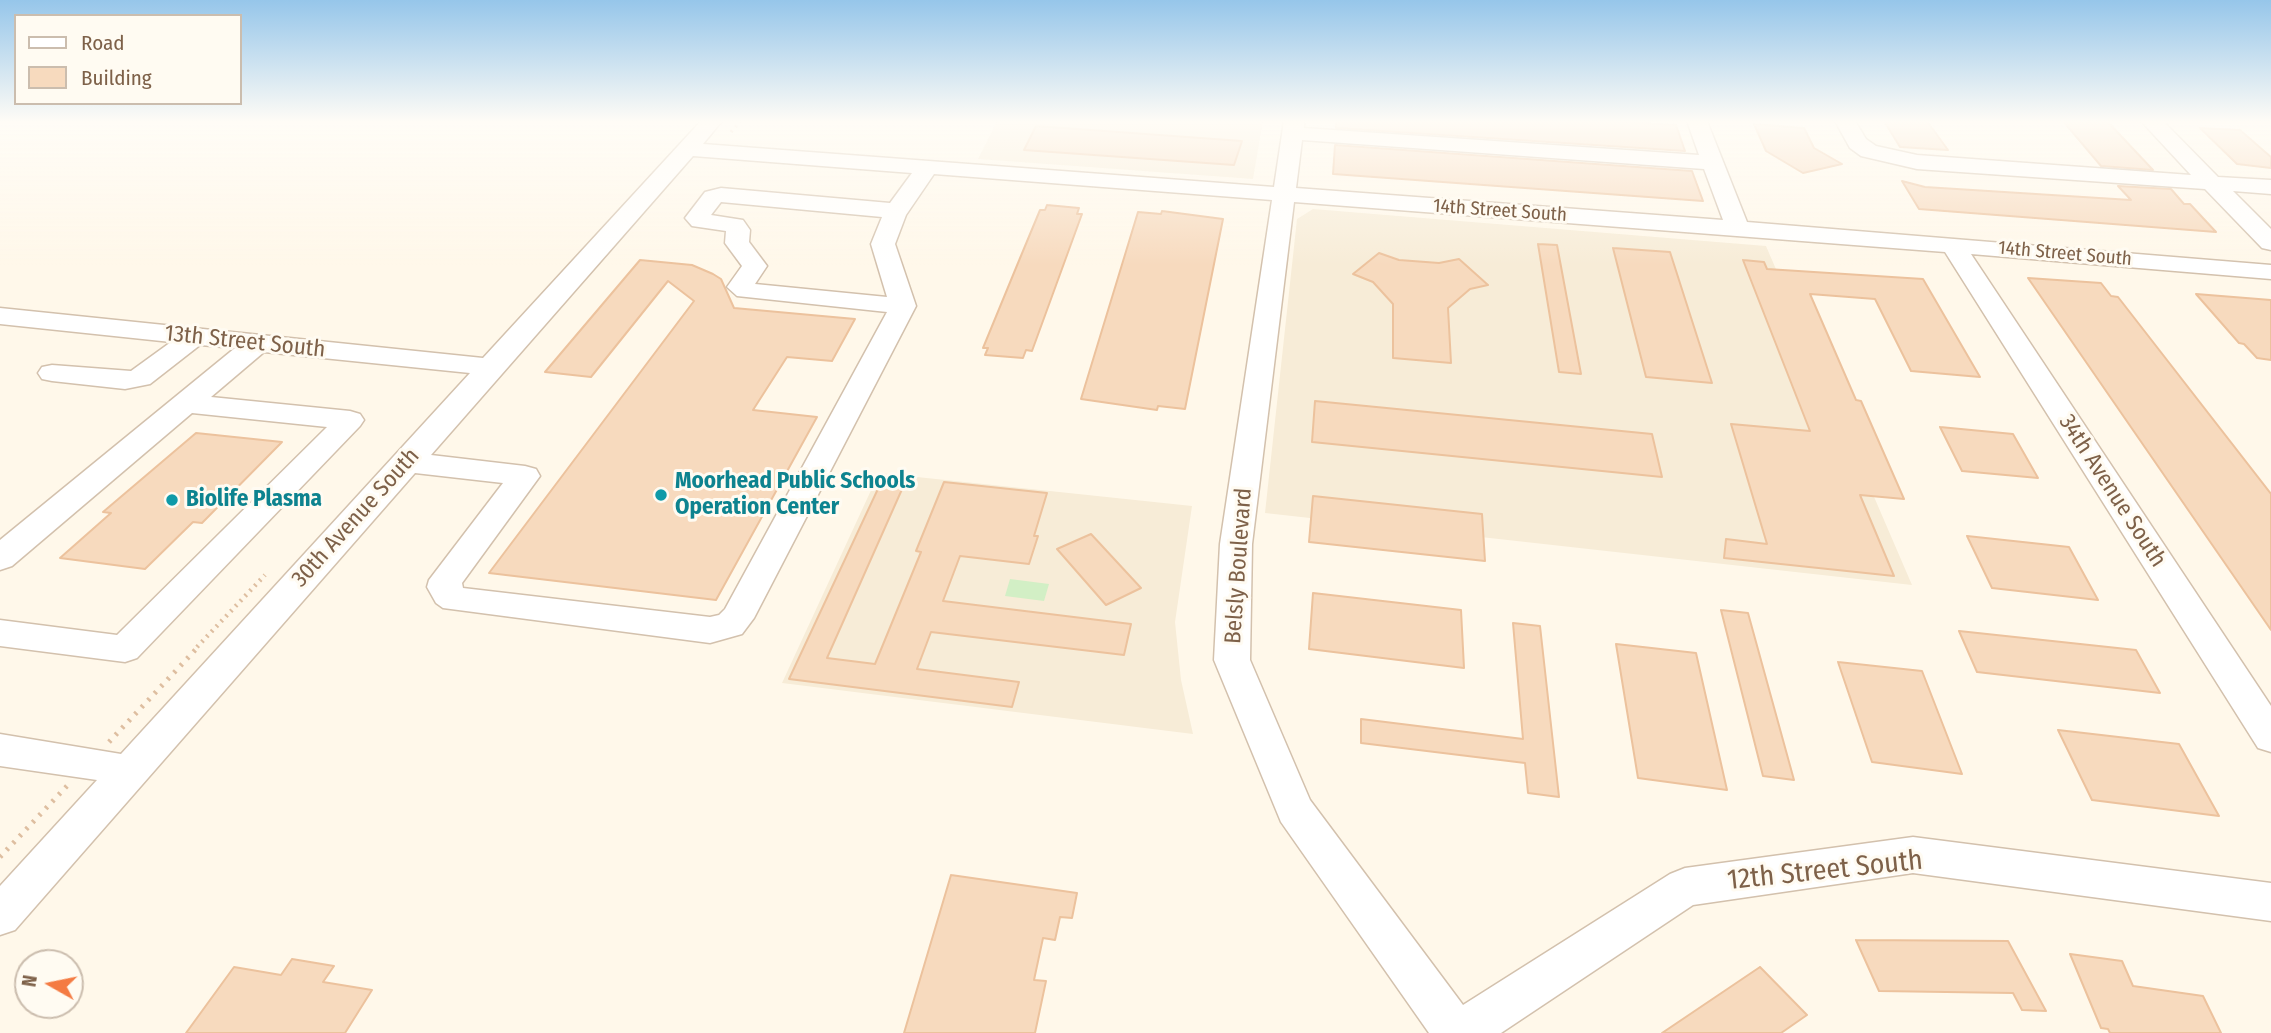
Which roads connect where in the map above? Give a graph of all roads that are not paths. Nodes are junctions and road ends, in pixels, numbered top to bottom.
1 (668, 169) edge
2 (926, 169) edge
3 (943, 169) edge
4 (1287, 169) edge
5 (1715, 169) edge
6 (2019, 169) edge
7 (2199, 169) edge
8 (2213, 183) junction
9 (2271, 187) edge
10 (1283, 195) junction
11 (897, 211) junction
12 (1738, 229) junction
13 (2271, 243) edge
14 (1953, 245) junction
15 (2271, 272) edge
16 (903, 306) junction
17 (0, 317) edge
18 (195, 336) junction
19 (257, 343) junction
20 (490, 367) junction
21 (52, 373) dead end
22 (185, 403) junction
23 (406, 462) junction
24 (0, 558) edge
25 (0, 633) edge
26 (2271, 737) edge
27 (0, 750) edge
28 (131, 772) junction
29 (2271, 902) edge
30 (0, 916) edge
31 (1459, 1033) edge

1 - 20 street, 30th Avenue South
2 - 11 street
3 - 10 street, 14th Street South
4 - 10 street, Belsly Boulevard
5 - 12 street
6 - 8 street
7 - 8 street
8 - 9 street
8 - 13 street
10 - 12 street, 14th Street South
10 - 31 street, Belsly Boulevard
11 - 16 street
11 - 16 street
12 - 14 street, 14th Street South
14 - 15 street, 14th Street South
14 - 26 street, 34th Avenue South
16 - 23 street
17 - 18 street, 13th Street South
18 - 19 street, 13th Street South
18 - 21 street
19 - 20 street, 13th Street South
19 - 22 street
20 - 23 street, 30th Avenue South
22 - 24 street
22 - 25 street
23 - 28 street, 30th Avenue South
27 - 28 street
28 - 30 street, 30th Avenue South
29 - 31 street, 12th Street South

